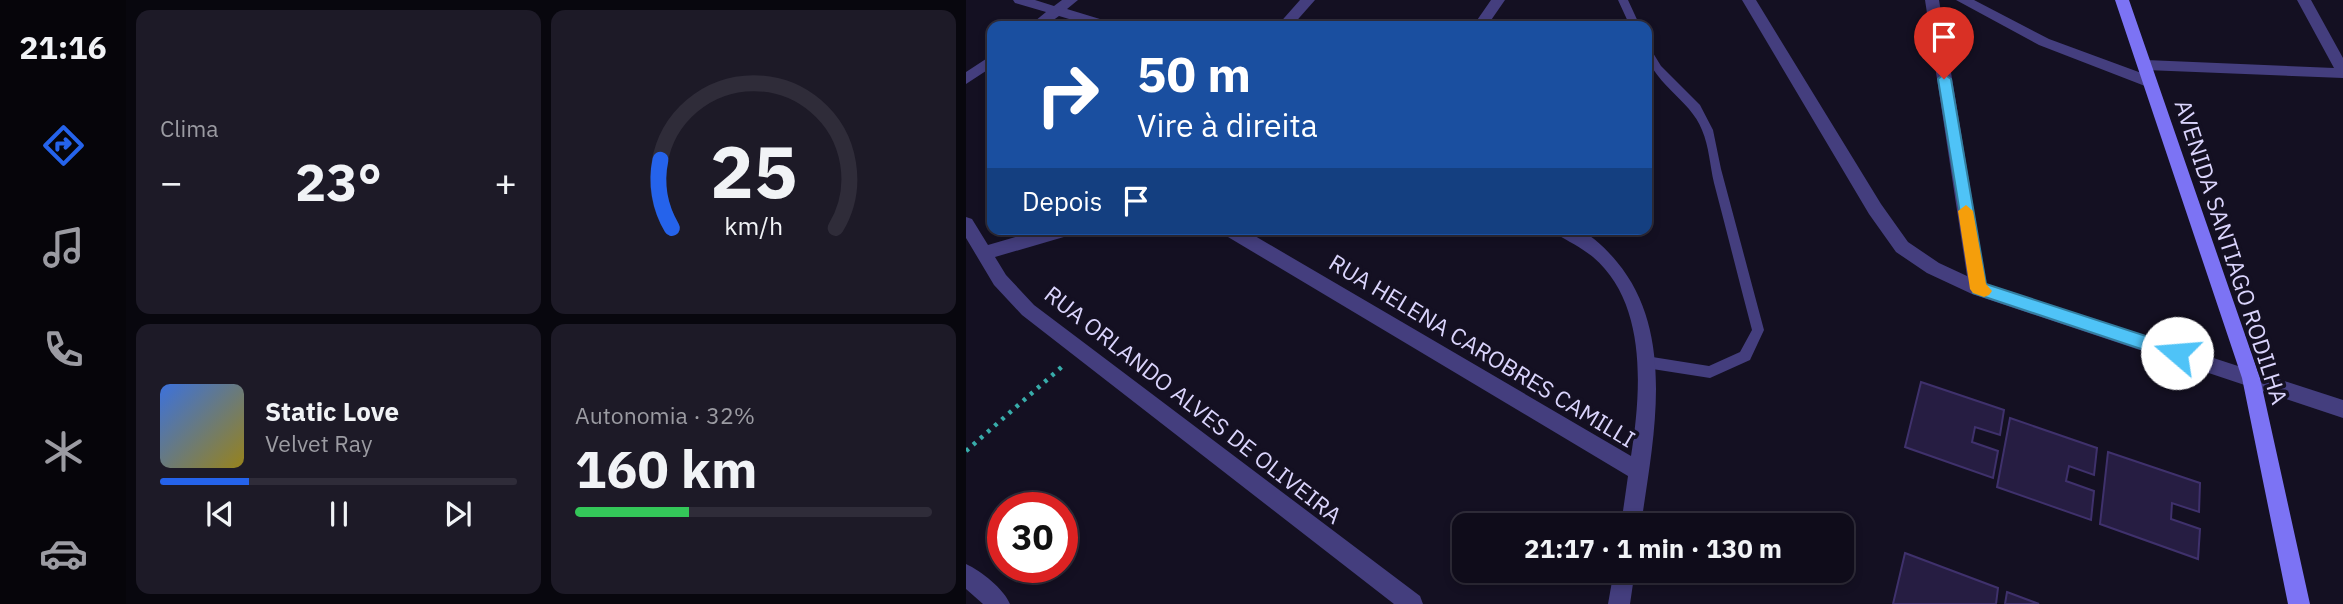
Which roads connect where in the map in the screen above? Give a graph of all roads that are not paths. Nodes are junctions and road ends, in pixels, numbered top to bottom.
1 (1020, 0) edge
2 (1071, 0) edge
3 (1308, 0) edge
4 (1497, 0) edge
5 (1623, 0) edge
6 (1749, 0) edge
7 (1931, 0) edge
8 (1963, 0) edge
9 (2122, 0) edge
10 (2304, 0) edge
11 (1056, 11) junction
12 (1043, 21) edge
13 (1091, 21) edge
14 (1288, 21) edge
15 (1483, 21) edge
16 (1633, 21) edge
17 (1652, 59) edge
18 (987, 64) edge
19 (2343, 72) edge
20 (2148, 73) junction
21 (966, 79) edge
22 (966, 224) edge
23 (1047, 235) edge
24 (1239, 235) edge
25 (1571, 235) edge
26 (984, 253) junction
27 (1978, 289) junction
28 (1646, 362) junction
29 (2251, 378) junction
30 (2343, 409) edge
31 (1639, 471) junction
32 (1633, 513) edge
33 (966, 575) edge
34 (1623, 583) edge
35 (999, 604) edge
36 (1412, 604) edge
37 (1619, 604) edge
38 (2299, 604) edge

1 - 11 street
2 - 11 street
3 - 14 street
4 - 15 street
5 - 16 lane
6 - 27 street
7 - 27 street
8 - 20 street
9 - 20 main road, AVENIDA SANTIAGO RODILHA
10 - 19 street
11 - 12 street
11 - 13 street
17 - 28 lane
18 - 21 street
19 - 20 street
20 - 29 main road, AVENIDA SANTIAGO RODILHA
22 - 26 street, RUA ORLANDO ALVES DE OLIVEIRA
23 - 26 street
24 - 31 street, RUA HELENA CAROBRES CAMILLI
25 - 28 street
26 - 36 street, RUA ORLANDO ALVES DE OLIVEIRA
27 - 29 street
28 - 31 street
29 - 30 street
29 - 38 main road, AVENIDA SANTIAGO RODILHA
31 - 32 street
33 - 35 street
34 - 37 street

